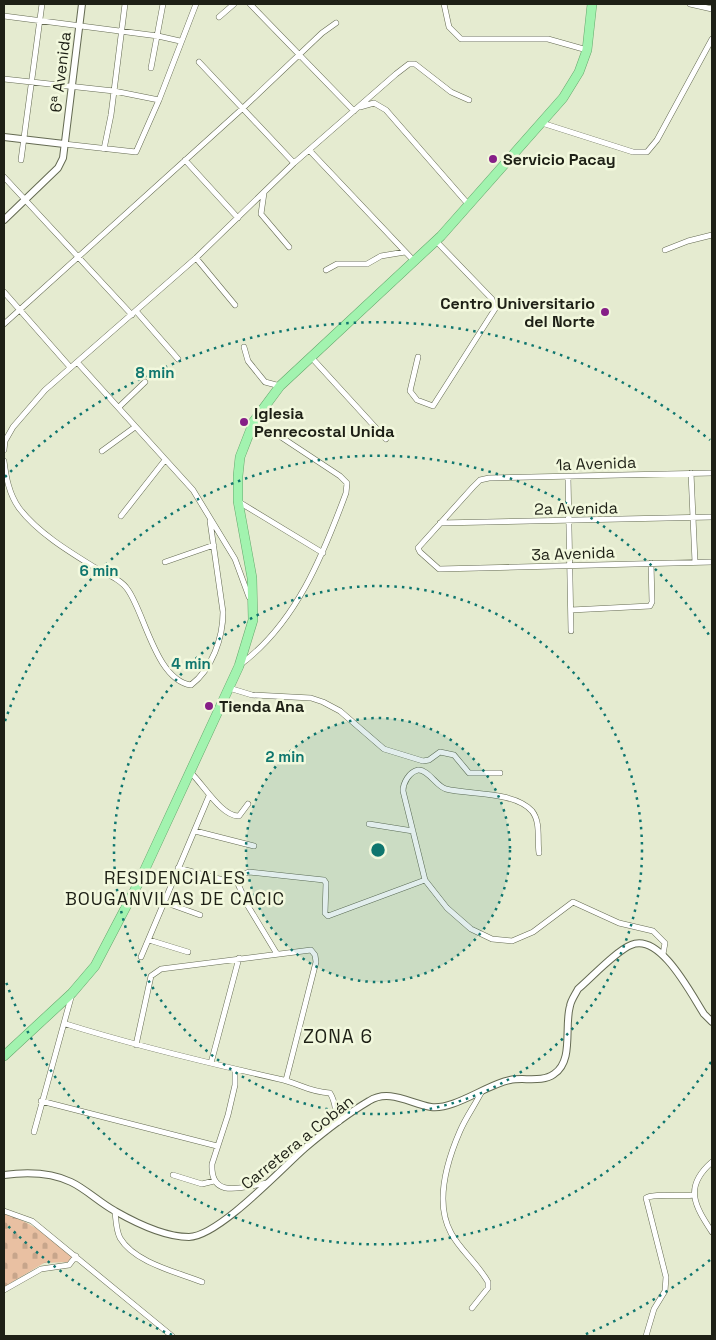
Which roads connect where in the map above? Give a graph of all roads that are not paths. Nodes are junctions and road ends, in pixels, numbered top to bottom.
1 (42, 4) edge
2 (82, 4) edge
3 (125, 4) edge
4 (163, 4) edge
5 (196, 4) edge
6 (234, 4) edge
7 (250, 4) edge
8 (444, 4) edge
9 (592, 4) edge
10 (690, 4) edge
11 (712, 9) edge
12 (4, 16) edge
13 (219, 17) dead end
14 (40, 20) junction
15 (336, 23) dead end
16 (80, 26) junction
17 (122, 31) junction
18 (158, 36) junction
19 (712, 39) edge
20 (180, 41) junction
21 (588, 50) junction
22 (299, 55) junction
23 (199, 62) dead end
24 (151, 68) dead end
25 (4, 79) edge
26 (33, 83) junction
27 (72, 86) junction
28 (114, 92) junction
29 (159, 100) junction
30 (469, 100) dead end
31 (243, 108) junction
32 (356, 109) junction
33 (542, 123) junction
34 (4, 138) edge
35 (25, 139) junction
36 (64, 144) junction
37 (104, 149) junction
38 (310, 151) junction
39 (21, 160) dead end
40 (185, 160) junction
41 (294, 163) junction
42 (4, 177) edge
43 (264, 192) junction
44 (26, 198) junction
45 (468, 204) junction
46 (238, 218) junction
47 (4, 220) edge
48 (712, 235) edge
49 (436, 241) junction
50 (289, 247) dead end
51 (665, 250) dead end
52 (405, 252) junction
53 (77, 258) junction
54 (196, 258) junction
55 (415, 262) junction
56 (326, 270) dead end
57 (4, 292) edge
58 (235, 305) dead end
59 (19, 310) junction
60 (134, 313) junction
61 (4, 324) edge
62 (244, 347) dead end
63 (311, 357) junction
64 (418, 357) dead end
65 (178, 358) dead end
66 (77, 362) junction
67 (70, 367) junction
68 (145, 382) dead end
69 (280, 386) junction
70 (119, 407) junction
71 (135, 427) junction
72 (281, 437) dead end
73 (386, 440) dead end
74 (4, 450) edge
75 (102, 451) dead end
76 (164, 460) junction
77 (4, 461) edge
78 (712, 472) edge
79 (692, 473) junction
80 (568, 477) junction
81 (5, 481) edge
82 (238, 501) junction
83 (121, 516) dead end
84 (712, 517) edge
85 (693, 518) junction
86 (210, 521) junction
87 (568, 521) junction
88 (440, 524) junction
89 (214, 546) junction
90 (323, 553) junction
91 (165, 562) dead end
92 (696, 562) junction
93 (712, 562) edge
94 (651, 563) junction
95 (570, 565) junction
96 (252, 606) junction
97 (571, 610) junction
98 (571, 631) dead end
99 (239, 666) junction
100 (229, 688) junction
101 (191, 773) junction
102 (500, 773) dead end
103 (209, 796) junction
104 (248, 804) dead end
105 (369, 824) dead end
106 (195, 831) junction
107 (413, 831) junction
108 (254, 846) dead end
109 (539, 853) dead end
110 (178, 868) junction
111 (224, 880) dead end
112 (425, 880) junction
113 (164, 902) junction
114 (200, 915) dead end
115 (149, 940) junction
116 (188, 952) dead end
117 (277, 954) junction
118 (663, 954) junction
119 (141, 957) dead end
120 (239, 958) junction
121 (72, 994) junction
122 (712, 1022) edge
123 (66, 1024) junction
124 (136, 1045) junction
125 (4, 1056) edge
126 (211, 1063) junction
127 (235, 1070) junction
128 (286, 1080) junction
129 (482, 1090) junction
130 (41, 1101) junction
131 (339, 1122) junction
132 (34, 1132) dead end
133 (217, 1146) junction
134 (712, 1162) edge
135 (4, 1175) edge
136 (173, 1175) dead end
137 (214, 1181) junction
138 (270, 1183) junction
139 (694, 1195) junction
140 (4, 1210) edge
141 (115, 1212) junction
142 (712, 1232) edge
143 (76, 1256) junction
144 (202, 1282) dead end
145 (4, 1290) edge
146 (472, 1308) dead end
147 (172, 1336) edge
148 (646, 1336) edge

1 - 14 street
2 - 16 street, 6ª Avenida
3 - 17 street
4 - 18 street
5 - 20 street
6 - 13 street
7 - 22 street
8 - 21 street
9 - 21 highway
10 - 11 street
12 - 14 street
14 - 16 street
14 - 26 street
15 - 22 street
16 - 17 street
16 - 27 street, 6ª Avenida
17 - 18 street
17 - 28 street
18 - 20 street
18 - 24 street
19 - 33 street
20 - 29 street
21 - 33 highway
22 - 31 street
22 - 32 street
23 - 31 street
25 - 26 street
26 - 27 street
26 - 35 street
27 - 28 street
27 - 36 street, 6ª Avenida
28 - 29 street
28 - 37 street
29 - 37 street
30 - 32 street
31 - 40 street
31 - 41 street
32 - 38 street
32 - 45 street
33 - 45 highway
34 - 35 street
35 - 36 street
35 - 39 street
36 - 37 street
36 - 44 street, 6ª Avenida
38 - 41 street
38 - 52 street
40 - 46 street
40 - 53 street
41 - 43 street
42 - 44 street
43 - 46 street
43 - 50 street
44 - 47 street, 6ª Avenida
44 - 53 street
45 - 49 highway
46 - 54 street
48 - 51 street
49 - 55 highway
49 - 64 street
52 - 55 street
52 - 56 street
53 - 59 street
53 - 60 street
54 - 58 street
54 - 60 street
55 - 63 highway
57 - 59 street
59 - 61 street
59 - 67 street
60 - 65 street
60 - 66 street
62 - 69 street
63 - 69 highway
63 - 73 street
66 - 67 street
66 - 70 street
67 - 74 street
68 - 70 street
69 - 82 highway
70 - 71 street
71 - 75 street
71 - 76 street
72 - 90 street
76 - 83 street
76 - 86 street
77 - 81 street
78 - 79 street, 1a Avenida
79 - 80 street, 1a Avenida
79 - 85 street
80 - 87 street
80 - 88 street, 1a Avenida
81 - 89 street
82 - 90 street
82 - 96 highway
84 - 85 street, 2a Avenida
85 - 87 street, 2a Avenida
85 - 92 street
86 - 89 street
86 - 96 street
87 - 88 street, 2a Avenida
87 - 95 street
88 - 95 street, 3a Avenida
89 - 91 street
90 - 99 street
92 - 93 street, 3a Avenida
92 - 94 street, 3a Avenida
94 - 95 street, 3a Avenida
94 - 97 street
95 - 97 street
96 - 99 highway
97 - 98 street
99 - 100 highway
100 - 101 highway
100 - 102 street
101 - 103 street
101 - 121 highway
103 - 104 street
103 - 106 street
105 - 107 street
106 - 108 street
106 - 110 street
107 - 109 street
107 - 112 street
110 - 111 street
110 - 113 street
112 - 117 street
112 - 118 street
113 - 114 street
113 - 115 street
115 - 116 street
115 - 119 street
117 - 120 street
117 - 128 street
118 - 122 street
118 - 129 street, Carretera a Cobán
120 - 124 street
120 - 126 street
121 - 123 street
121 - 125 highway
123 - 124 street
123 - 130 street
124 - 126 street
126 - 127 street
127 - 128 street
127 - 133 street
128 - 131 street
129 - 131 street, Carretera a Cobán
129 - 146 street
130 - 132 street
130 - 133 street
131 - 138 street, Carretera a Cobán
133 - 137 street
134 - 139 street
135 - 141 street, Carretera a Cobán
136 - 137 street
137 - 138 street
138 - 141 street, Carretera a Cobán
139 - 142 street
139 - 148 street
140 - 143 street
141 - 144 street
143 - 145 street
143 - 147 street

